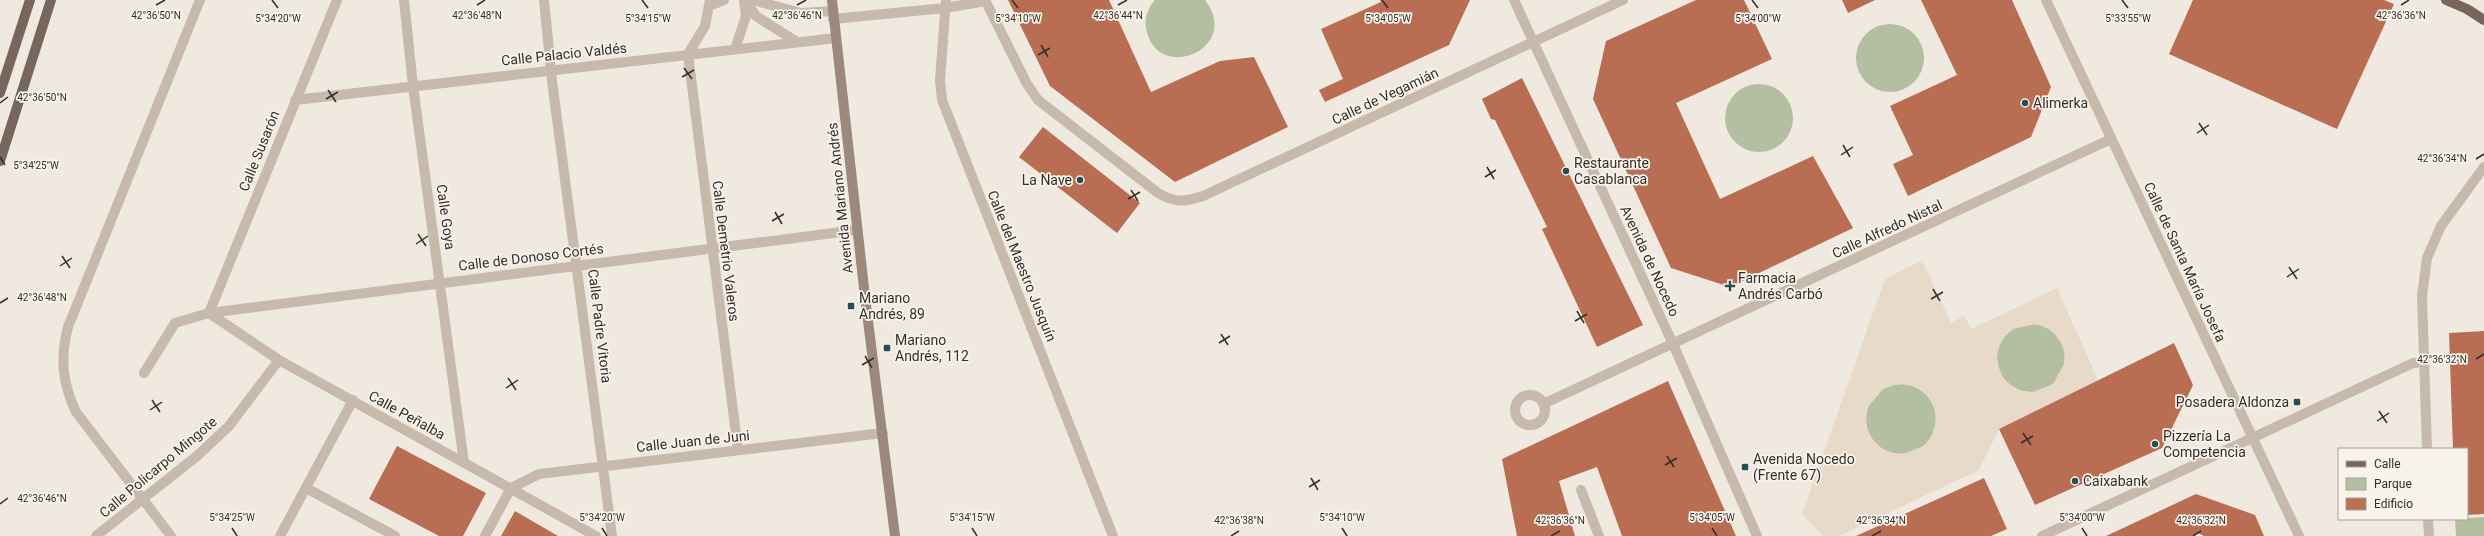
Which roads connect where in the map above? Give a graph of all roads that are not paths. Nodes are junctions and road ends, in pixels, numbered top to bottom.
1 (30, 0) edge
2 (51, 0) edge
3 (200, 0) edge
4 (337, 0) edge
5 (404, 0) edge
6 (544, 0) edge
7 (724, 0) edge
8 (744, 0) edge
9 (752, 0) edge
10 (832, 0) edge
11 (985, 0) edge
12 (1514, 0) edge
13 (1623, 0) edge
14 (2046, 0) edge
15 (2446, 0) edge
16 (710, 3) edge
17 (945, 4) edge
18 (833, 15) junction
19 (2484, 20) edge
20 (836, 38) junction
21 (797, 42) junction
22 (1533, 42) junction
23 (736, 49) junction
24 (688, 54) junction
25 (551, 70) junction
26 (413, 86) junction
27 (0, 94) edge
28 (295, 100) junction
29 (2112, 139) junction
30 (0, 162) edge
31 (2484, 167) edge
32 (857, 230) junction
33 (711, 249) junction
34 (578, 265) junction
35 (441, 283) junction
36 (209, 312) junction
37 (1673, 344) junction
38 (279, 360) junction
39 (2424, 362) junction
40 (144, 373) dead end
41 (352, 400) junction
42 (1543, 404) dead end
43 (883, 433) junction
44 (2252, 438) junction
45 (2427, 448) edge
46 (738, 450) junction
47 (464, 462) junction
48 (604, 465) junction
49 (306, 488) junction
50 (511, 488) junction
51 (1581, 490) dead end
52 (143, 499) junction
53 (2428, 520) edge
54 (96, 536) edge
55 (171, 536) edge
56 (280, 536) edge
57 (395, 536) edge
58 (485, 536) edge
59 (596, 536) edge
60 (612, 536) edge
61 (895, 536) edge
62 (1113, 536) edge
63 (1599, 536) edge
64 (1758, 536) edge
65 (2042, 536) edge
66 (2299, 536) edge
67 (2429, 536) edge

1 - 27 main road
2 - 30 main road
3 - 52 street
4 - 28 street, Calle Susarón
5 - 26 street, Calle Goya
6 - 25 street, Calle Padre Vitoria
7 - 16 street
8 - 21 street
8 - 23 street
9 - 18 street
10 - 18 main road, Avenida Mariano Andrés
11 - 17 street
11 - 22 street, Calle de Vegamián
12 - 22 street, Avenida de Nocedo
13 - 22 street, Calle de Vegamián
14 - 29 street, Calle de Santa María Josefa
15 - 19 main road
16 - 24 street
17 - 18 street
17 - 62 street, Calle del Maestro Jusquín
18 - 20 main road, Avenida Mariano Andrés
20 - 21 street, Calle Palacio Valdés
20 - 32 main road, Avenida Mariano Andrés
21 - 23 street, Calle Palacio Valdés
22 - 37 street, Avenida de Nocedo
23 - 24 street, Calle Palacio Valdés
24 - 25 street, Calle Palacio Valdés
24 - 33 street, Calle Demetrio Valeros
25 - 26 street, Calle Palacio Valdés
25 - 34 street, Calle Padre Vitoria
26 - 28 street, Calle Palacio Valdés
26 - 35 street, Calle Goya
28 - 36 street, Calle Susarón
29 - 37 street, Calle Alfredo Nistal
29 - 44 street, Calle de Santa María Josefa
31 - 39 street
32 - 33 street, Calle de Donoso Cortés
32 - 43 main road, Avenida Mariano Andrés
33 - 34 street, Calle de Donoso Cortés
33 - 46 street, Calle Demetrio Valeros
34 - 35 street, Calle de Donoso Cortés
34 - 48 street, Calle Padre Vitoria
35 - 36 street, Calle de Donoso Cortés
35 - 47 street, Calle Goya
36 - 38 street, Calle Peñalba
36 - 40 street, Calle de Donoso Cortés
37 - 42 street, Calle Alfredo Nistal
37 - 64 street, Avenida de Nocedo
38 - 41 street, Calle Peñalba
38 - 52 street, Calle Policarpo Mingote
39 - 44 street
39 - 45 street
41 - 47 street, Calle Peñalba
41 - 49 street
43 - 46 street, Calle Juan de Juni
43 - 61 main road, Avenida Mariano Andrés
44 - 65 street
44 - 66 street, Calle de Santa María Josefa
46 - 48 street, Calle Juan de Juni
47 - 50 street, Calle Peñalba
48 - 50 street, Calle Juan de Juni
48 - 60 street, Calle Padre Vitoria
49 - 56 street
49 - 57 street
50 - 58 street
50 - 59 street, Calle Peñalba
51 - 63 street
52 - 54 street, Calle Policarpo Mingote
52 - 55 street
53 - 67 street

